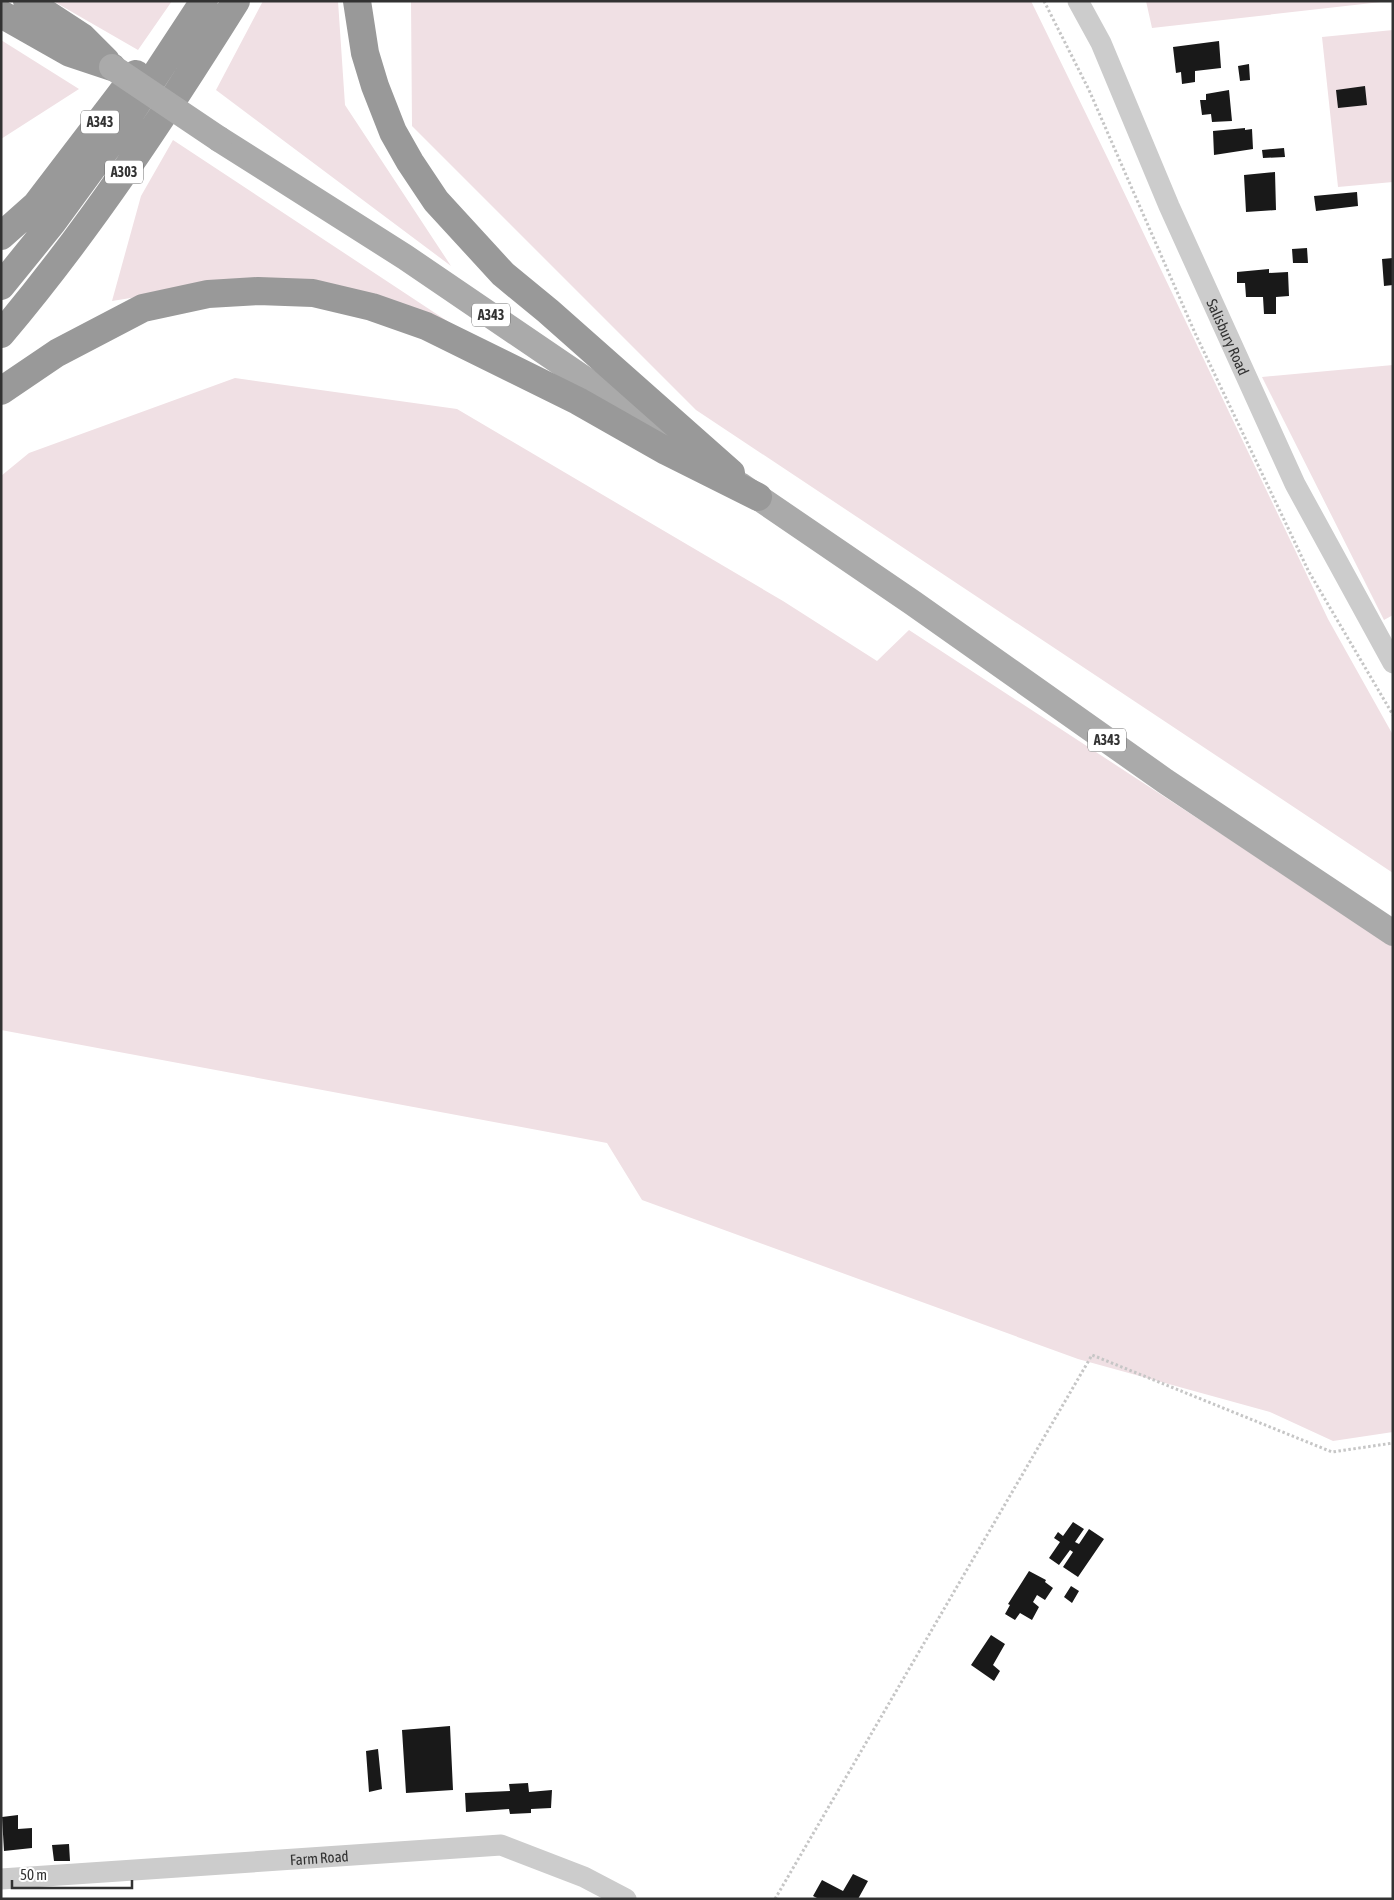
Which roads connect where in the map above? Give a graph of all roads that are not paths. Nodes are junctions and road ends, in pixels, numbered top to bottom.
1 (26, 1) edge
2 (236, 1) edge
3 (357, 1) edge
4 (1078, 1) edge
5 (202, 6) edge
6 (1, 14) edge
7 (76, 45) junction
8 (112, 68) joint
9 (1, 236) edge
10 (1, 286) edge
11 (1, 334) edge
12 (1, 391) edge
13 (758, 497) junction
14 (1393, 663) edge
15 (1391, 931) edge
16 (1, 1879) edge
17 (626, 1899) edge

1 - 7 highway, A343
2 - 11 highway, A303
3 - 13 highway
4 - 14 street, Salisbury Road
5 - 9 highway, A343
5 - 10 highway, A303
6 - 7 highway, A343
7 - 8 highway, A343
8 - 13 main road, A343, bridge
12 - 13 highway
13 - 15 main road, A343
16 - 17 street, Farm Road

